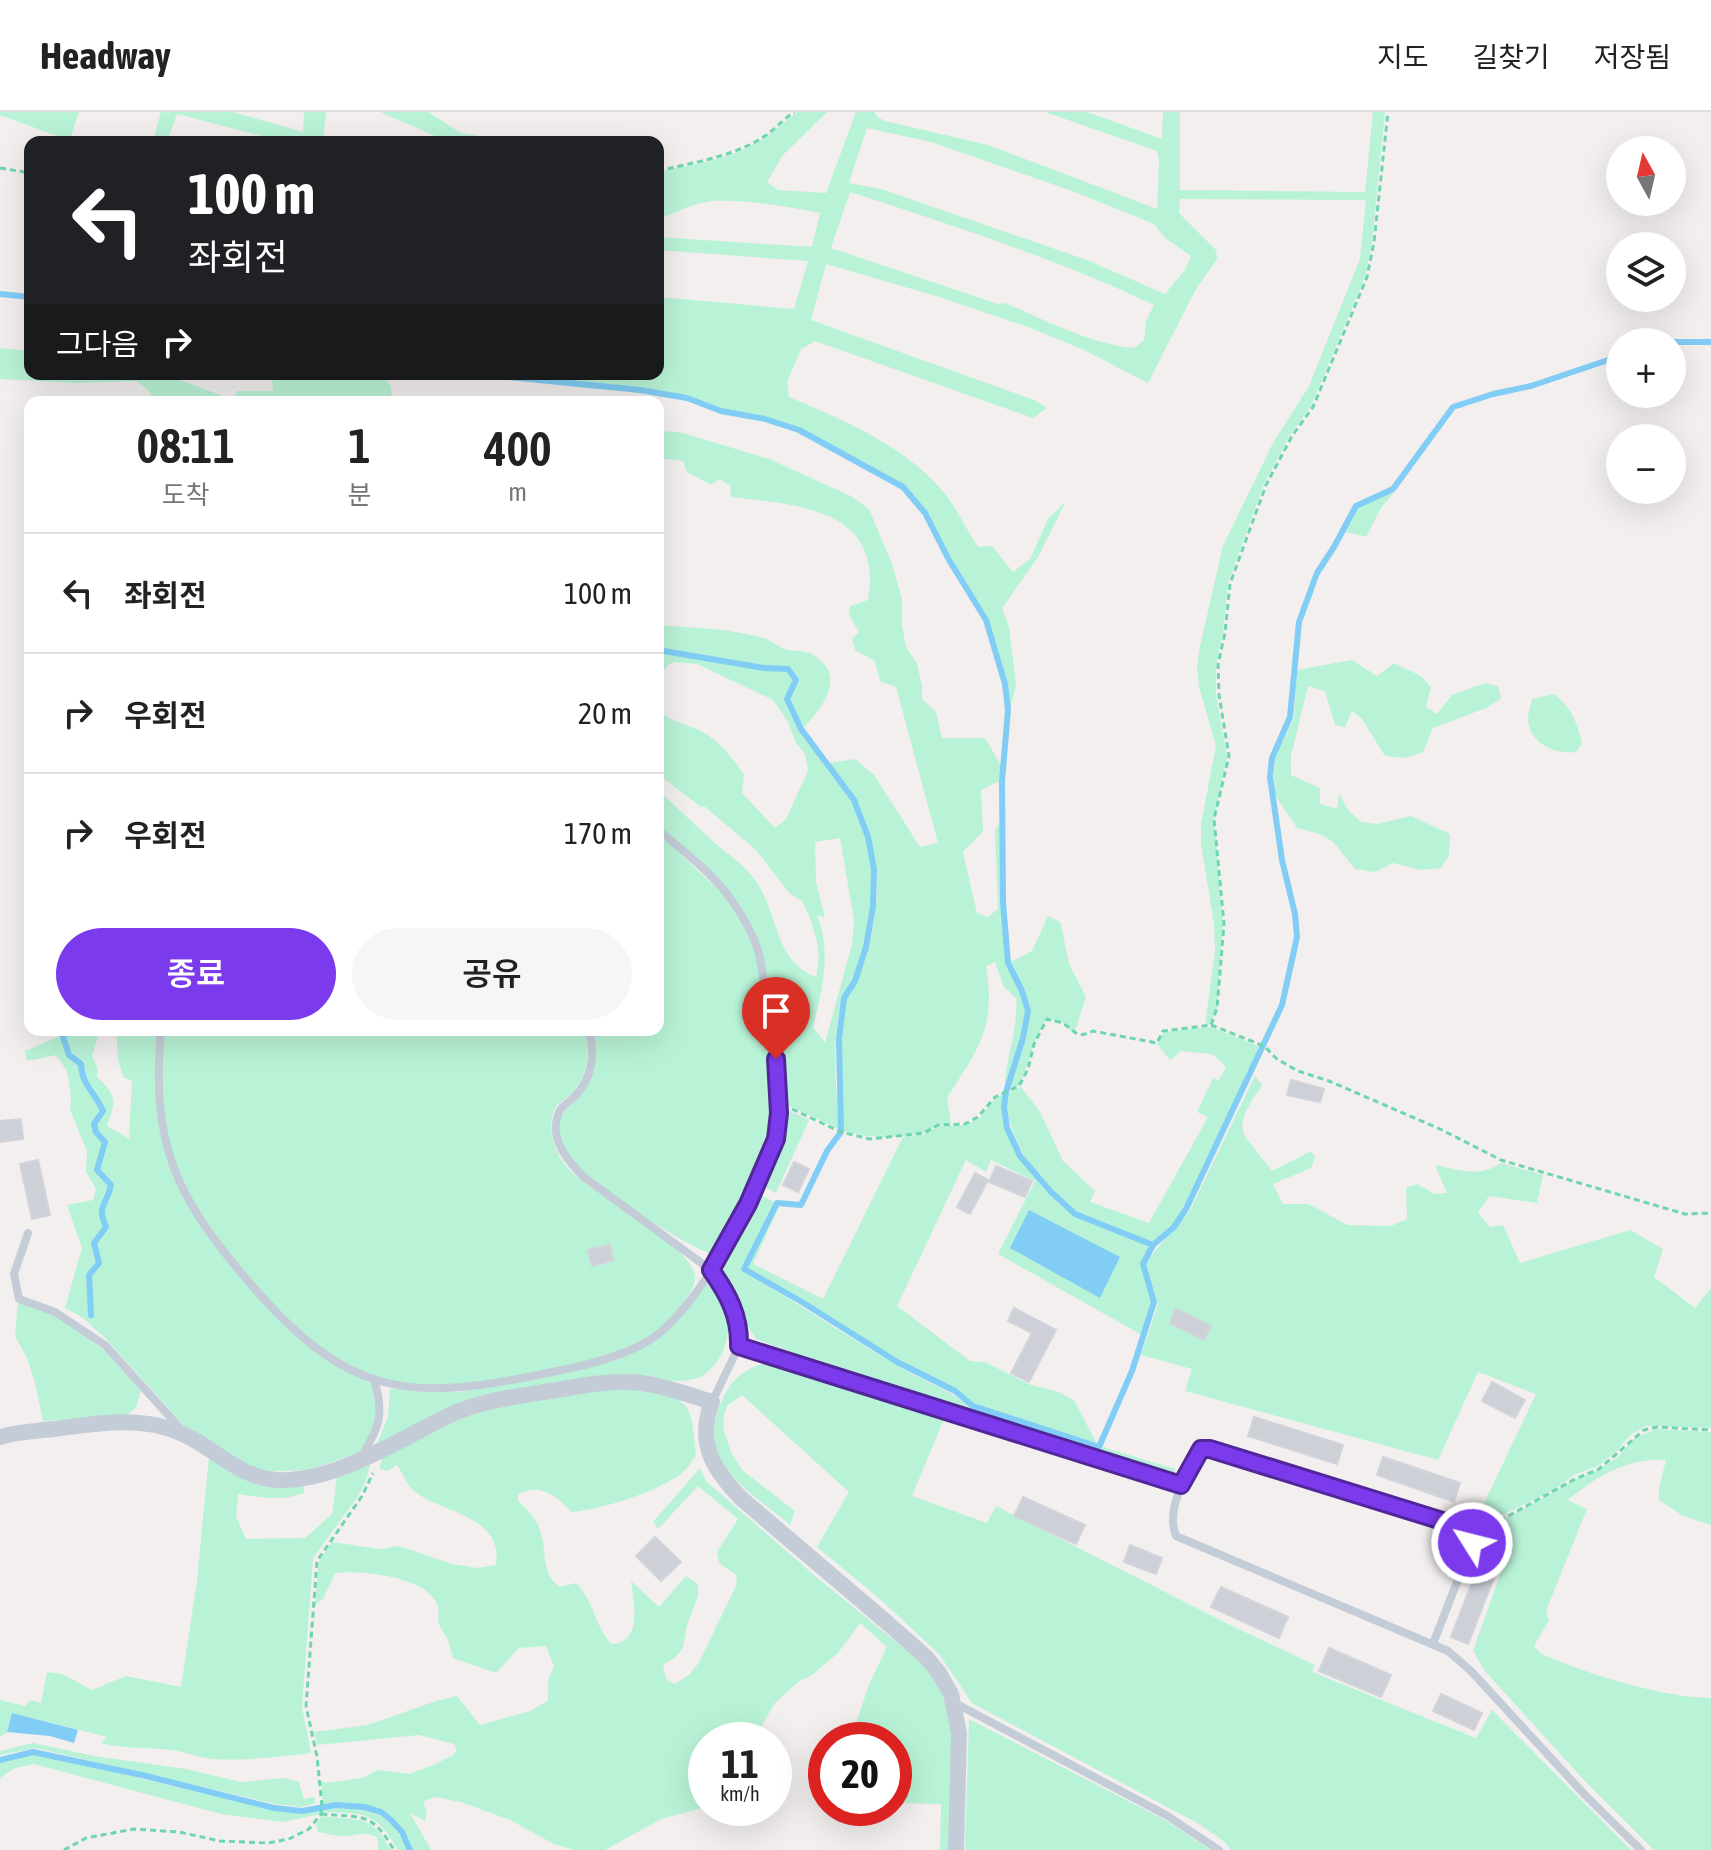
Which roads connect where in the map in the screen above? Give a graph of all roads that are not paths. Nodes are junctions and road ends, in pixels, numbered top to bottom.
1 (664, 836) edge
2 (161, 1036) edge
3 (590, 1036) edge
4 (28, 1233) dead end
5 (711, 1270) junction
6 (739, 1346) junction
7 (374, 1380) junction
8 (712, 1402) junction
9 (187, 1436) junction
10 (0, 1437) edge
11 (360, 1459) junction
12 (1181, 1485) junction
13 (1433, 1644) junction
14 (954, 1702) junction
15 (956, 1850) edge
16 (1219, 1850) edge
17 (1641, 1850) edge

1 - 5 lane
2 - 7 lane
3 - 5 lane
4 - 9 lane
5 - 6 lane
5 - 7 lane
6 - 8 lane
6 - 12 lane
7 - 11 lane
8 - 11 street
8 - 14 street
9 - 10 street
9 - 11 street
12 - 13 lane
12 - 13 lane
13 - 17 lane
14 - 15 street
14 - 16 lane

